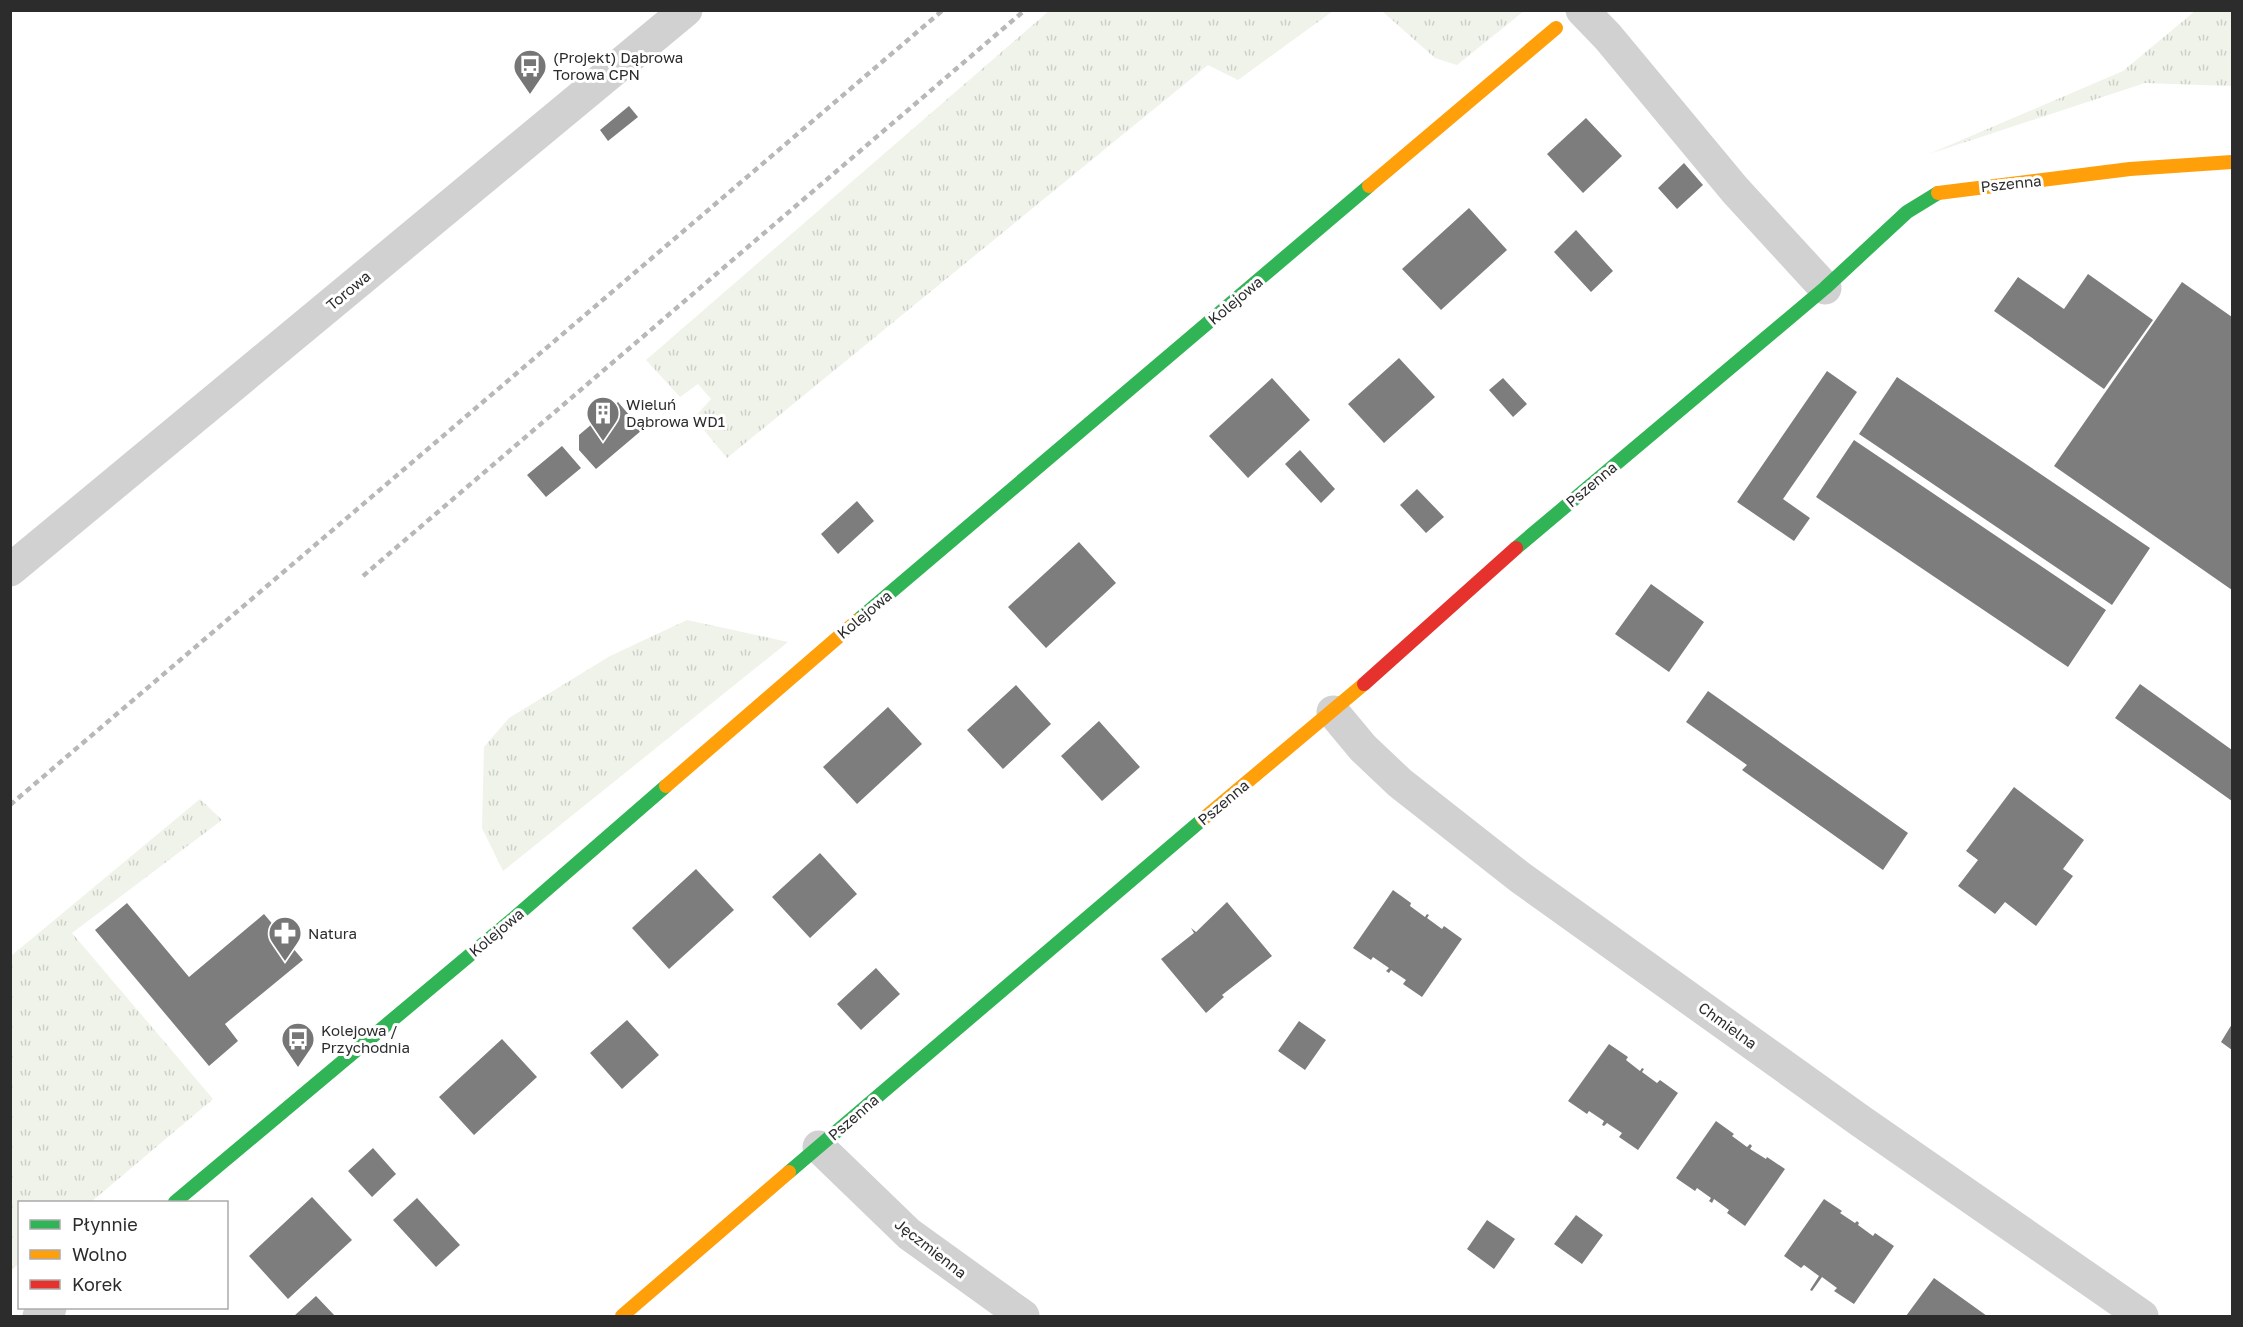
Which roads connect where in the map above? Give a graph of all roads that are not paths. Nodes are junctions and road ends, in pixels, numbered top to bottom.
1 (686, 10) edge
2 (1582, 10) edge
3 (1556, 28) dead end
4 (2232, 162) edge
5 (1825, 288) junction
6 (10, 570) edge
7 (1333, 712) junction
8 (819, 1147) junction
9 (177, 1201) edge
10 (622, 1317) edge
11 (1023, 1317) edge
12 (2142, 1317) edge

1 - 6 street, Torowa
2 - 5 street
3 - 9 street, Kolejowa
4 - 5 street, Pszenna
5 - 7 street, Pszenna
7 - 8 street, Pszenna
7 - 12 street, Chmielna
8 - 10 street, Pszenna
8 - 11 street, Jęczmienna

